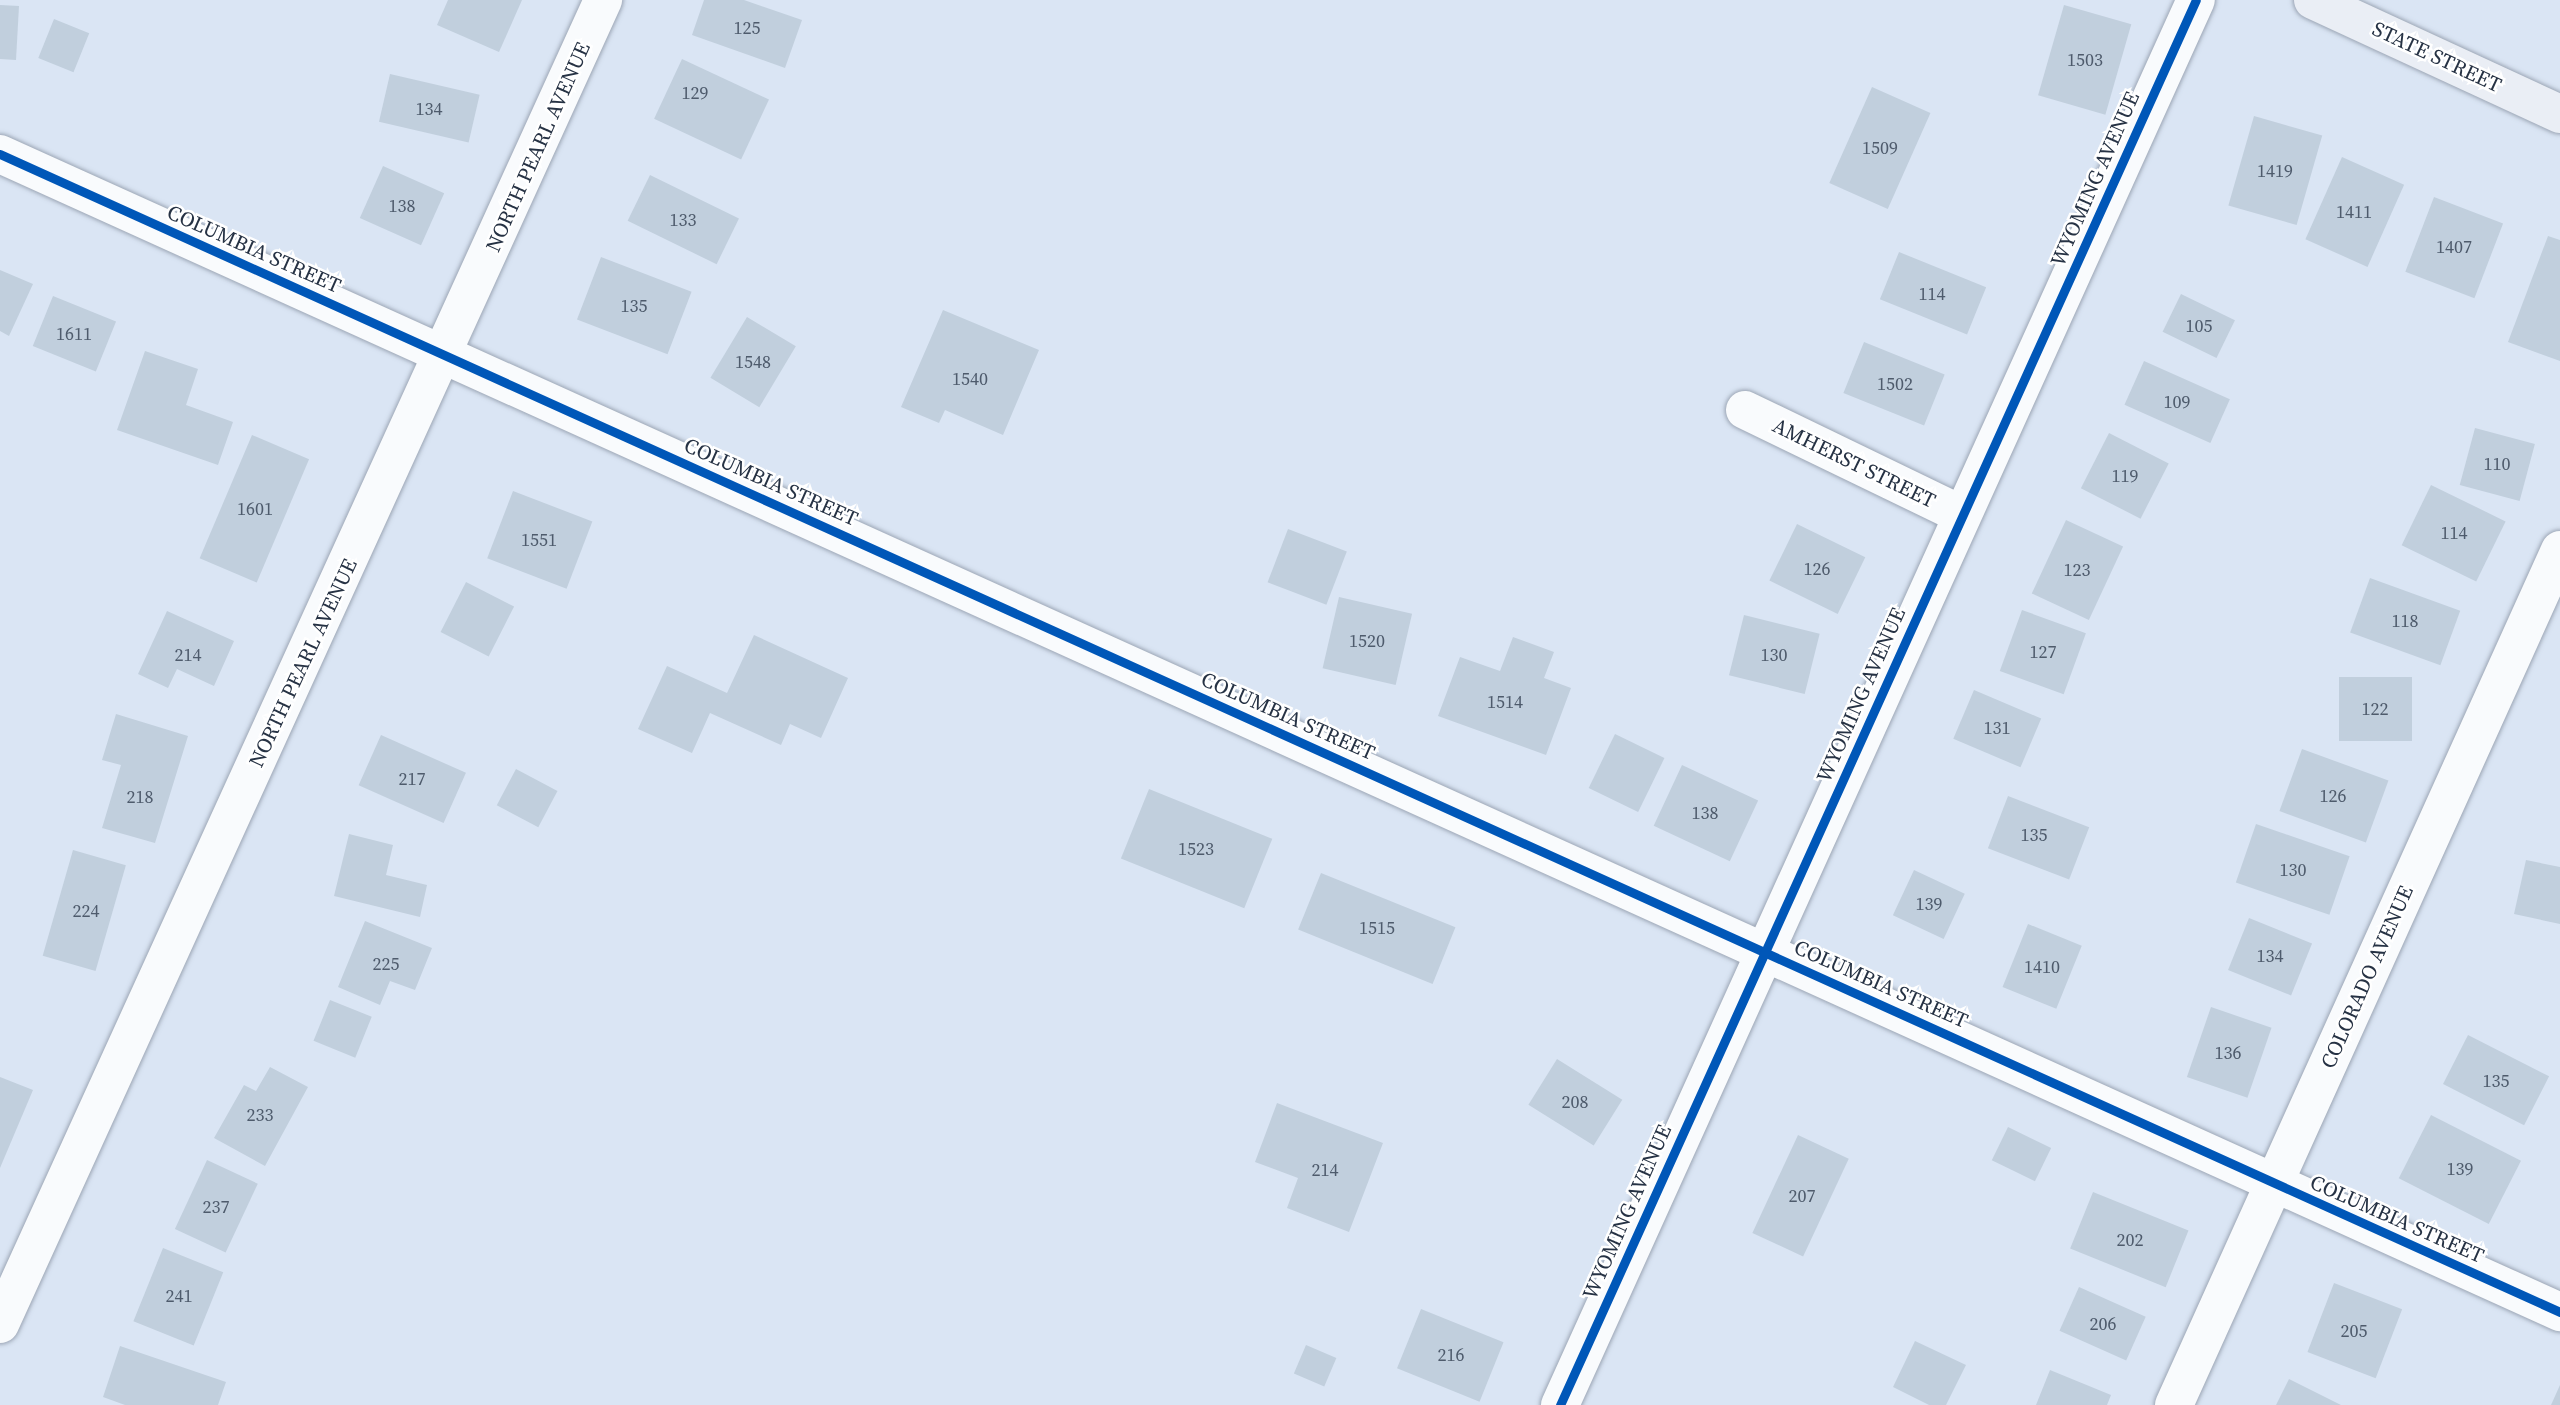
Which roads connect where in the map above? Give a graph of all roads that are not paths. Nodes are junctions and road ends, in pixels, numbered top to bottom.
1 (603, 0) edge
2 (2196, 0) edge
3 (2331, 4) edge
4 (2560, 114) edge
5 (0, 154) edge
6 (445, 353) junction
7 (1745, 410) dead end
8 (1962, 515) junction
9 (2560, 550) edge
10 (1764, 950) junction
11 (2274, 1182) junction
12 (2560, 1312) edge
13 (0, 1324) edge
14 (1560, 1405) edge
15 (2174, 1405) edge

1 - 6 street, NORTH PEARL AVENUE
2 - 8 street, WYOMING AVENUE
3 - 4 highway, STATE STREET
5 - 6 street, COLUMBIA STREET
6 - 10 street, COLUMBIA STREET
6 - 13 street, NORTH PEARL AVENUE
7 - 8 street, AMHERST STREET
8 - 10 street, WYOMING AVENUE
9 - 11 street, COLORADO AVENUE
10 - 11 street, COLUMBIA STREET
10 - 14 street, WYOMING AVENUE
11 - 12 street, COLUMBIA STREET
11 - 15 street, COLORADO AVENUE

